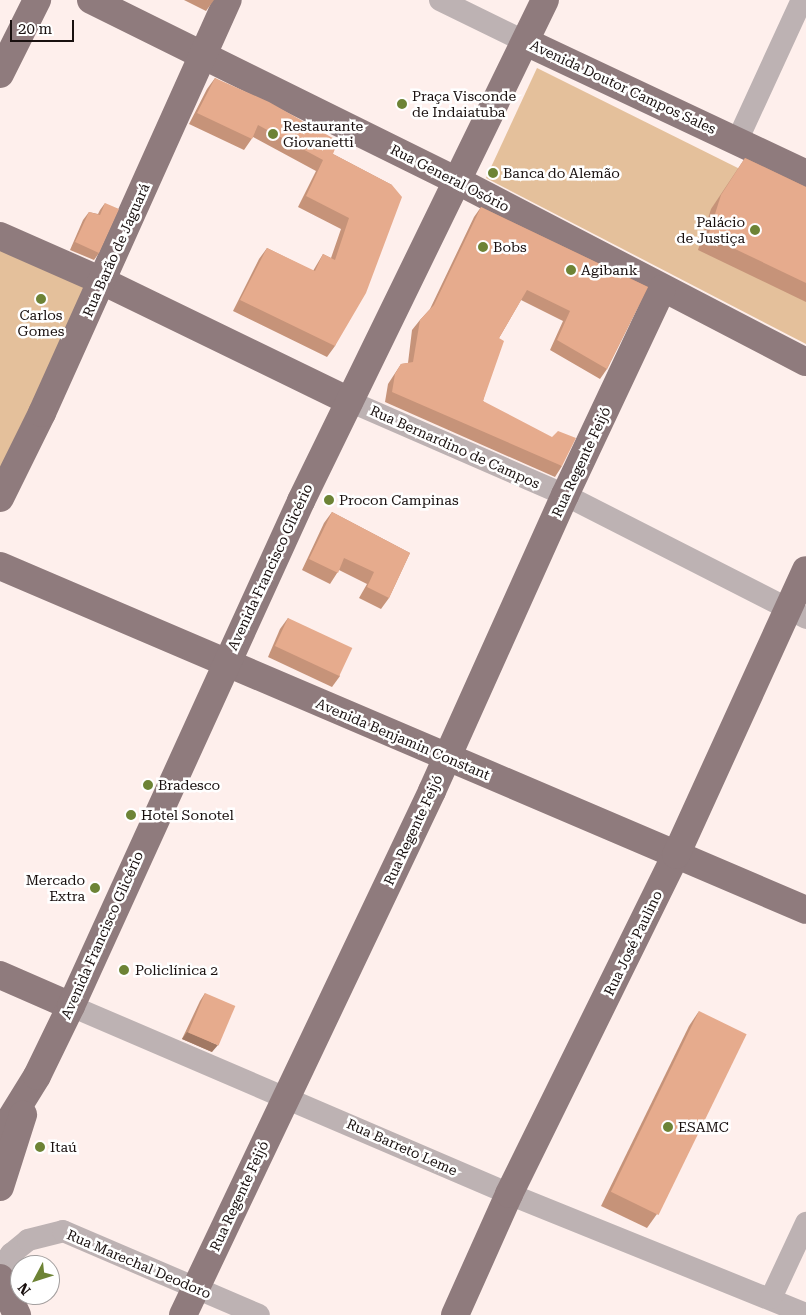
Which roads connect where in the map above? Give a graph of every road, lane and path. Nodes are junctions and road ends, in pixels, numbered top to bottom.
1 (37, 0) edge
2 (91, 0) edge
3 (228, 0) edge
4 (440, 0) edge
5 (545, 0) edge
6 (802, 0) edge
7 (526, 42) junction
8 (204, 54) junction
9 (0, 74) edge
10 (737, 141) junction
11 (806, 174) edge
12 (458, 181) junction
13 (1, 240) edge
14 (102, 281) junction
15 (662, 289) junction
16 (806, 362) edge
17 (349, 401) junction
18 (565, 496) junction
19 (0, 498) edge
20 (0, 566) edge
21 (806, 570) edge
22 (796, 613) edge
23 (225, 663) junction
24 (447, 758) junction
25 (676, 855) junction
26 (806, 910) edge
27 (0, 975) edge
28 (71, 1006) junction
29 (37, 1076) junction
30 (285, 1096) junction
31 (0, 1136) edge
32 (0, 1187) edge
33 (509, 1194) junction
34 (806, 1223) edge
35 (0, 1269) edge
36 (0, 1278) edge
37 (196, 1289) junction
38 (772, 1298) junction
39 (806, 1314) edge
40 (16, 1315) edge
41 (183, 1315) edge
42 (259, 1315) edge
43 (455, 1315) edge

1 - 9 main road
2 - 8 main road, Rua General Osório
3 - 8 main road, Rua Barão de Jaguará
4 - 7 street, Avenida Doutor Campos Sales
5 - 7 main road, Avenida Francisco Glicério
6 - 10 street
7 - 10 main road, Avenida Doutor Campos Sales
7 - 12 main road, Avenida Francisco Glicério
8 - 12 main road, Rua General Osório
8 - 14 main road, Rua Barão de Jaguará
10 - 11 main road, Avenida Doutor Campos Sales
12 - 15 main road, Rua General Osório
12 - 17 main road, Avenida Francisco Glicério
13 - 14 main road, Rua Bernardino de Campos
14 - 17 main road, Rua Bernardino de Campos
14 - 19 main road, Rua Barão de Jaguará
15 - 16 main road, Rua General Osório
15 - 18 main road, Rua Regente Feijó
17 - 18 street, Rua Bernardino de Campos
17 - 23 main road, Avenida Francisco Glicério
18 - 22 street, Rua Bernardino de Campos
18 - 24 main road, Rua Regente Feijó
20 - 23 main road, Avenida Benjamin Constant
21 - 22 main road, Rua José Paulino
22 - 25 main road, Rua José Paulino
23 - 24 main road, Avenida Benjamin Constant
23 - 28 main road, Avenida Francisco Glicério
24 - 25 main road, Avenida Benjamin Constant
24 - 30 main road, Rua Regente Feijó
25 - 26 main road, Avenida Benjamin Constant
25 - 33 main road, Rua José Paulino
27 - 28 main road, Rua Barreto Leme
28 - 29 main road, Avenida Francisco Glicério
28 - 30 street, Rua Barreto Leme
29 - 31 main road, Avenida Francisco Glicério
29 - 32 main road
30 - 33 street, Rua Barreto Leme
30 - 37 main road, Rua Regente Feijó
33 - 38 street, Rua Barreto Leme
33 - 43 main road, Rua José Paulino
34 - 38 street
35 - 37 street, Rua Marechal Deodoro
36 - 40 main road
37 - 41 main road, Rua Regente Feijó
37 - 42 street, Rua Marechal Deodoro
38 - 39 street, Rua Barreto Leme

